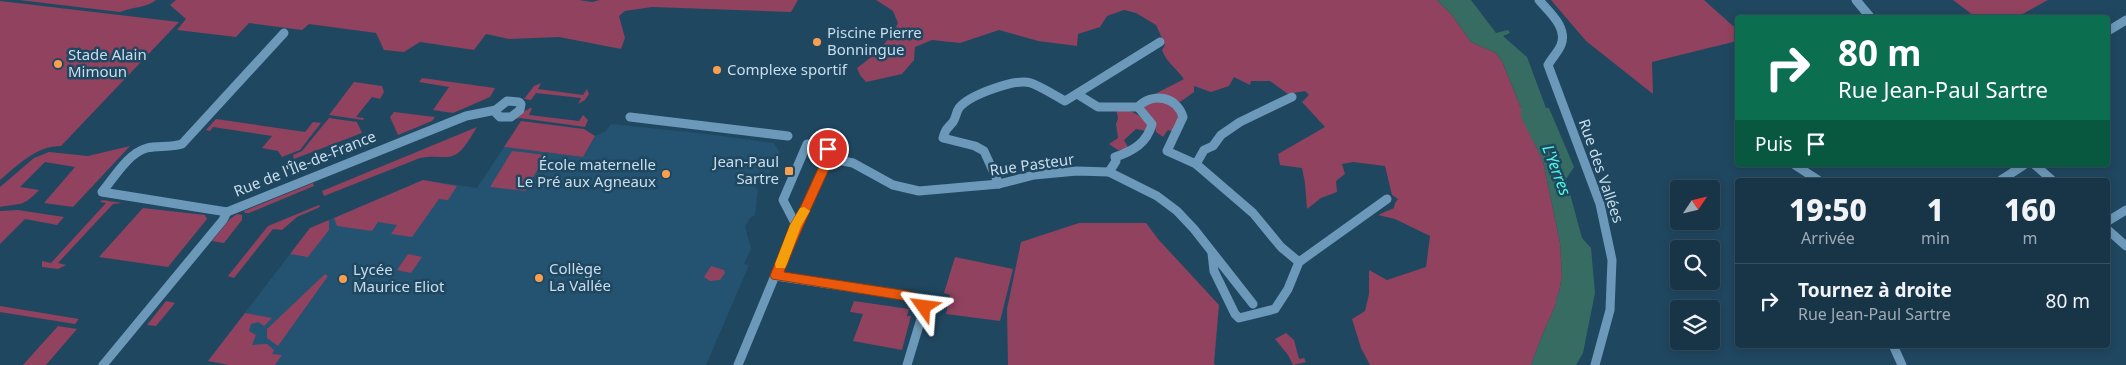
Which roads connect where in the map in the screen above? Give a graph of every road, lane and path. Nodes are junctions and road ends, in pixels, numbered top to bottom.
1 (1539, 0) edge
2 (1856, 0) edge
3 (1868, 15) edge
4 (2126, 20) edge
5 (2110, 30) edge
6 (284, 33) dead end
7 (1160, 42) dead end
8 (1077, 94) junction
9 (1292, 97) dead end
10 (1138, 107) junction
11 (496, 110) dead end
12 (630, 117) dead end
13 (788, 136) dead end
14 (828, 158) junction
15 (1196, 164) junction
16 (1798, 167) edge
17 (2021, 167) edge
18 (2037, 167) edge
19 (1109, 172) junction
20 (1815, 178) edge
21 (2004, 178) edge
22 (2050, 178) edge
23 (999, 184) junction
24 (1387, 200) dead end
25 (2126, 210) edge
26 (227, 212) junction
27 (2110, 220) edge
28 (796, 225) junction
29 (2110, 232) edge
30 (2126, 246) edge
31 (1212, 251) junction
32 (1300, 262) junction
33 (776, 276) junction
34 (1253, 304) dead end
35 (1894, 348) edge
36 (103, 365) edge
37 (738, 365) edge
38 (907, 365) edge
39 (1595, 365) edge
40 (1902, 365) edge

1 - 39 street, Rue des Vallées
2 - 3 street
4 - 5 street
6 - 26 street
7 - 8 street
8 - 10 street
8 - 23 street
9 - 15 street
10 - 15 street
10 - 19 street
11 - 26 street, Rue de l'Île-de-France
12 - 13 street
14 - 23 street, Rue Pasteur
14 - 28 street
14 - 28 street
15 - 32 street
16 - 20 street
17 - 21 street
18 - 22 street
19 - 23 street, Rue Pasteur
19 - 31 street, Rue Pasteur
24 - 32 street
25 - 27 street
26 - 36 street, Rue de l'Île-de-France
28 - 33 street
29 - 30 street
31 - 32 street
31 - 34 street, Rue Pasteur
33 - 37 street
33 - 38 street
35 - 40 street

